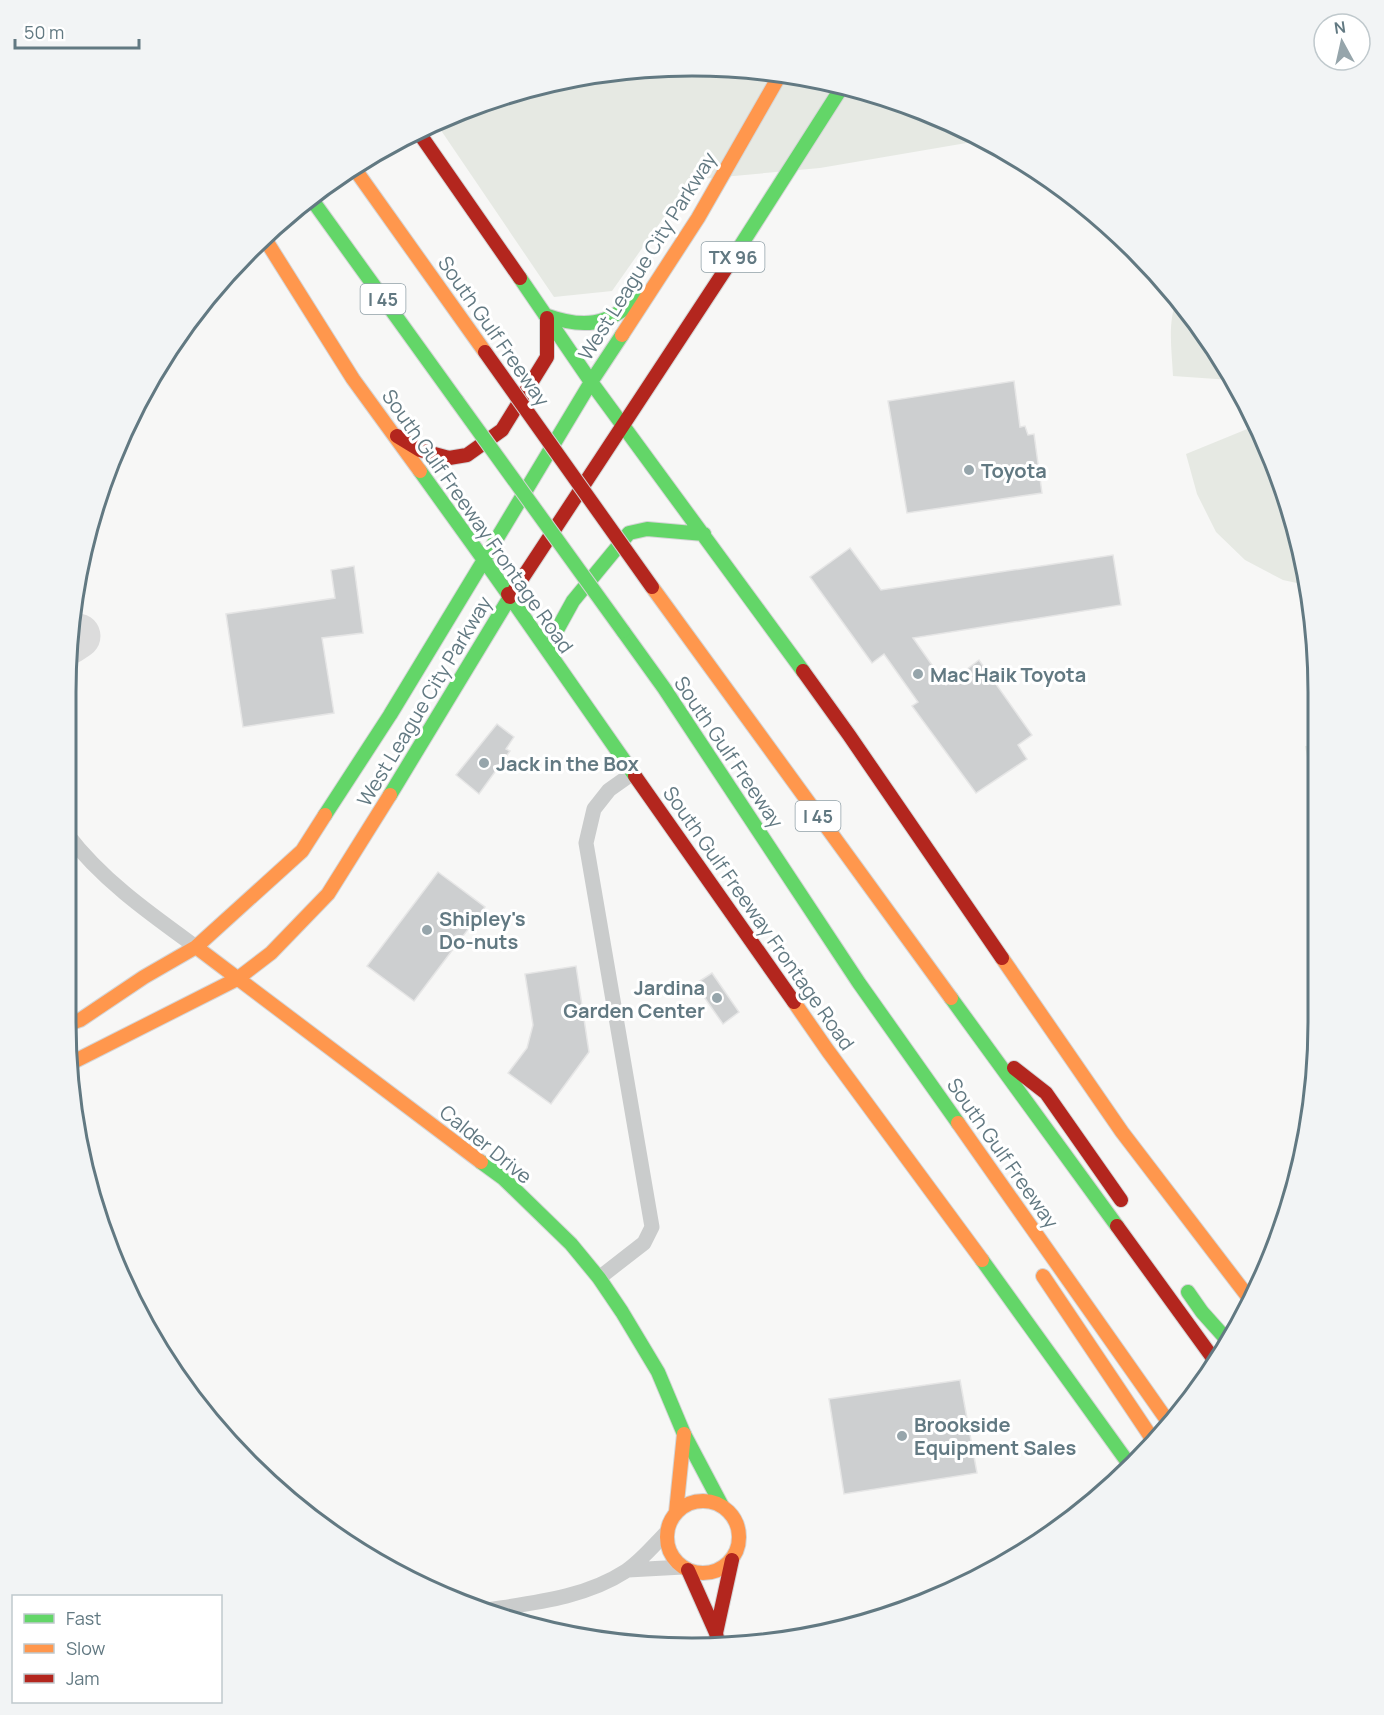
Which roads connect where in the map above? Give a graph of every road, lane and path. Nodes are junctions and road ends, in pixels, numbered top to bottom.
1 (776, 83) edge
2 (838, 94) edge
3 (423, 139) edge
4 (359, 175) edge
5 (316, 205) edge
6 (269, 245) edge
7 (652, 288) junction
8 (546, 316) junction
9 (591, 382) junction
10 (623, 425) junction
11 (392, 432) junction
12 (704, 534) junction
13 (484, 560) junction
14 (510, 597) junction
15 (550, 654) junction
16 (633, 773) junction
17 (76, 846) edge
18 (804, 900) junction
19 (196, 947) junction
20 (237, 979) junction
21 (868, 1018) dead end
22 (76, 1021) edge
23 (985, 1045) junction
24 (78, 1060) edge
25 (1129, 1211) dead end
26 (1036, 1267) dead end
27 (599, 1278) junction
28 (1182, 1284) dead end
29 (1245, 1293) edge
30 (1223, 1335) edge
31 (1210, 1355) edge
32 (1165, 1417) edge
33 (684, 1434) junction
34 (1149, 1435) edge
35 (1126, 1459) edge
36 (722, 1506) junction
37 (676, 1512) junction
38 (666, 1533) junction
39 (732, 1560) junction
40 (685, 1569) junction
41 (628, 1570) junction
42 (500, 1608) edge
43 (717, 1638) edge

1 - 7 main road, West League City Parkway / TX 96
2 - 10 main road, West League City Parkway / TX 96
3 - 8 main road
4 - 23 main road, South Gulf Freeway / I 45, bridge
5 - 18 main road, South Gulf Freeway / I 45, bridge
6 - 11 main road, South Gulf Freeway Frontage Road
7 - 8 main road
7 - 9 main road, West League City Parkway / TX 96
8 - 9 main road
8 - 11 main road
9 - 10 main road
9 - 13 main road, West League City Parkway / TX 96
10 - 12 main road
10 - 14 main road, West League City Parkway / TX 96
11 - 13 main road, South Gulf Freeway Frontage Road
12 - 15 main road
12 - 29 main road
13 - 14 main road, South Gulf Freeway Frontage Road
13 - 19 main road, West League City Parkway
14 - 15 main road, South Gulf Freeway Frontage Road
14 - 20 main road, West League City Parkway
15 - 16 main road, South Gulf Freeway Frontage Road
16 - 27 street
16 - 35 main road, South Gulf Freeway Frontage Road
17 - 19 street
18 - 21 main road
18 - 32 main road, South Gulf Freeway / I 45
19 - 20 main road, Calder Drive
19 - 22 main road, West League City Parkway
20 - 24 main road, West League City Parkway
20 - 27 main road, Calder Drive
23 - 25 main road
23 - 31 main road, South Gulf Freeway / I 45
26 - 34 main road
27 - 33 main road, Calder Drive
28 - 30 main road
33 - 36 main road, Calder Drive
33 - 37 main road, Calder Drive
36 - 37 main road
36 - 39 main road
37 - 38 main road
38 - 40 main road
38 - 41 street
39 - 40 main road
39 - 43 main road
40 - 41 street
40 - 43 main road
41 - 42 street

